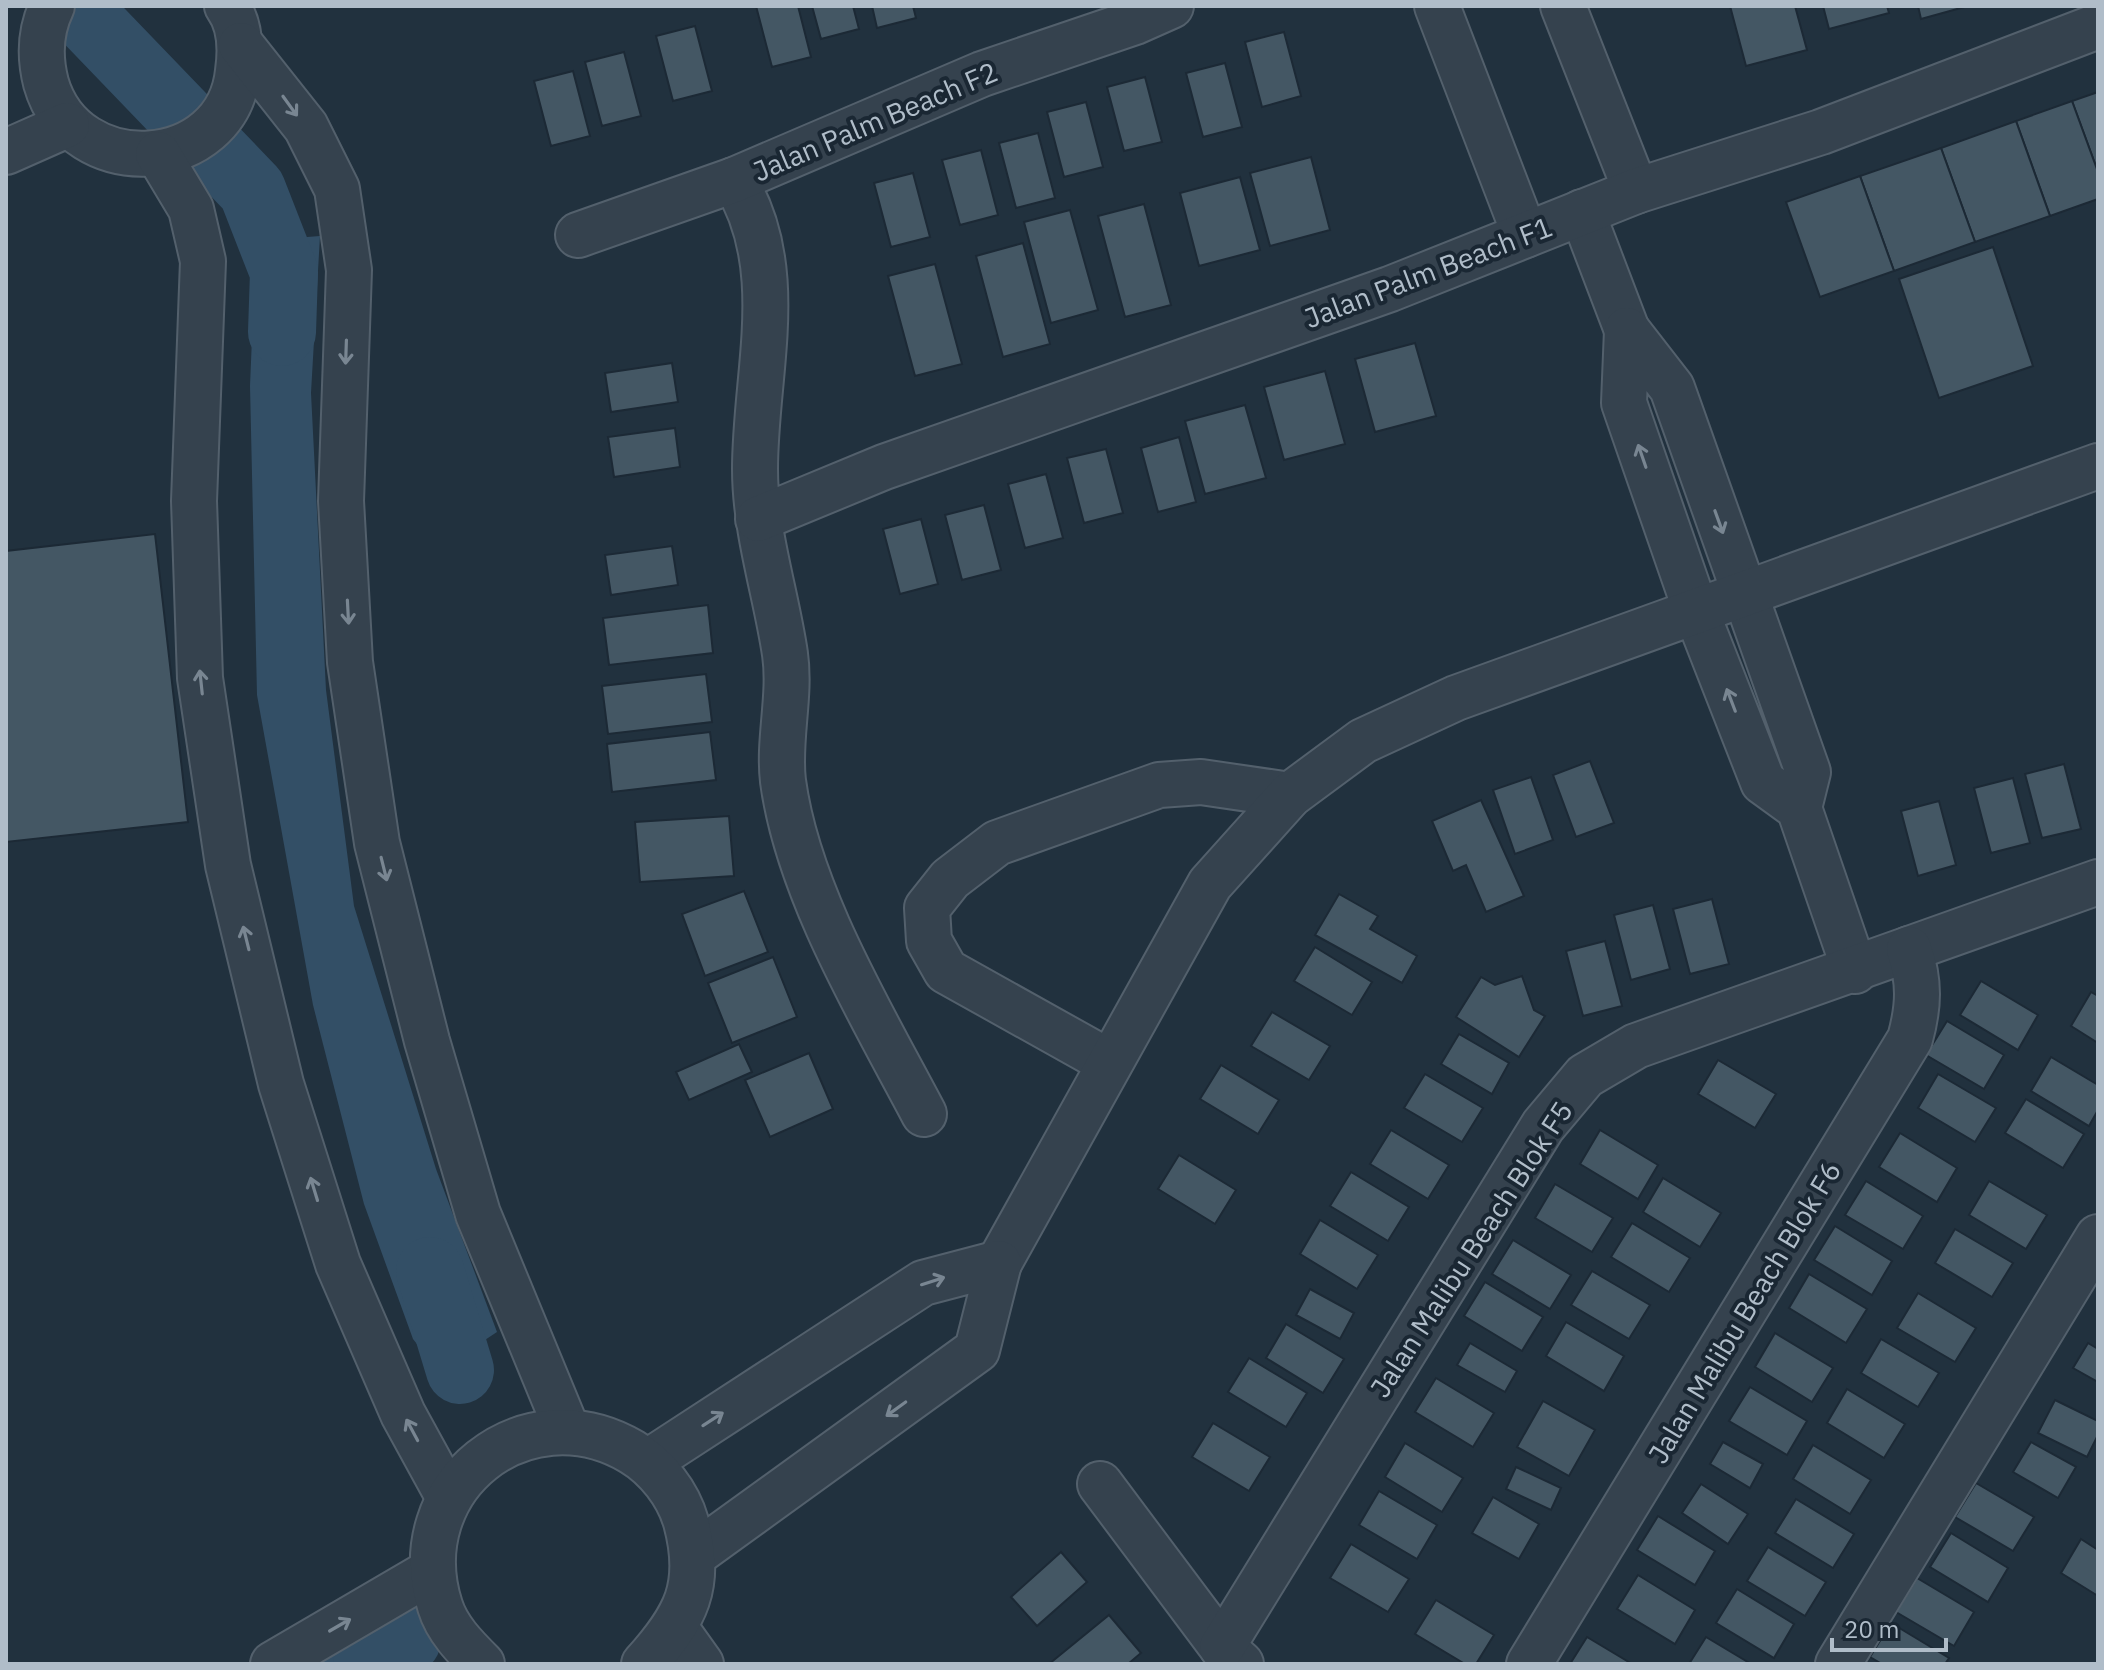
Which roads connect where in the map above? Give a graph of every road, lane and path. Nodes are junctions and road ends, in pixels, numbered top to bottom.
1 (1171, 6) edge
2 (1437, 6) edge
3 (1563, 6) edge
4 (234, 26) edge
5 (2098, 26) edge
6 (29, 44) edge
7 (67, 125) junction
8 (6, 152) edge
9 (158, 154) junction
10 (734, 180) junction
11 (1636, 191) junction
12 (1582, 212) junction
13 (578, 235) dead end
14 (1525, 235) junction
15 (1627, 330) junction
16 (2098, 466) edge
17 (758, 519) junction
18 (1745, 593) junction
19 (1696, 611) junction
20 (1290, 795) junction
21 (1799, 808) junction
22 (2098, 882) edge
23 (1909, 949) junction
24 (1855, 971) junction
25 (1109, 1062) junction
26 (924, 1114) dead end
27 (2098, 1237) edge
28 (999, 1263) junction
29 (568, 1432) junction
30 (648, 1462) junction
31 (1100, 1484) dead end
32 (449, 1498) junction
33 (695, 1554) junction
34 (432, 1571) junction
35 (676, 1629) junction
36 (1232, 1656) edge
37 (273, 1664) edge
38 (482, 1664) edge
39 (644, 1664) edge
40 (701, 1664) edge
41 (1529, 1664) edge
42 (1838, 1664) edge

1 - 10 street, Jalan Palm Beach F2
2 - 14 street
3 - 11 street
4 - 9 street
4 -> 29 street
5 - 11 street, Jalan Palm Beach F1
6 - 7 street
7 - 8 street
7 - 9 street
32 -> 9 street
10 - 13 street, Jalan Palm Beach F2
10 - 17 street
11 - 12 street, Jalan Palm Beach F1
12 - 14 street, Jalan Palm Beach F1
12 - 15 street
14 - 17 street, Jalan Palm Beach F1
15 -> 18 street
19 -> 15 street
16 - 18 street
17 - 26 street
18 - 19 street
18 - 21 street
19 - 20 street
21 -> 19 street
20 - 25 street
20 - 25 street
21 - 24 street
22 - 23 street, Jalan Malibu Beach Blok F5
23 - 24 street, Jalan Malibu Beach Blok F5
23 - 41 street, Jalan Malibu Beach Blok F6
24 - 36 street, Jalan Malibu Beach Blok F5
25 - 28 street
27 - 42 street
30 -> 28 street
28 -> 33 street
29 - 30 street
29 - 32 street
30 - 33 street
31 - 36 street
32 - 34 street
33 - 35 street
37 -> 34 street
34 - 38 street
35 - 39 street
35 - 40 street

